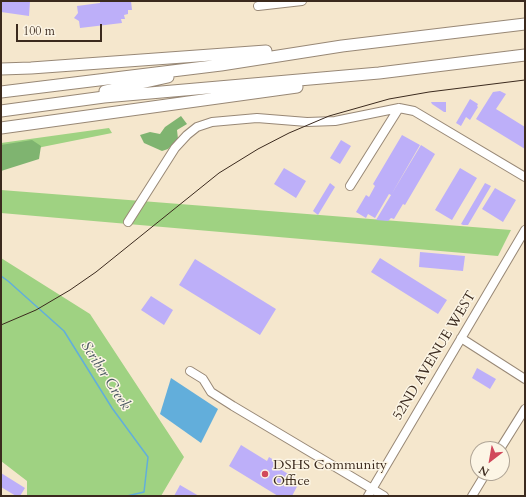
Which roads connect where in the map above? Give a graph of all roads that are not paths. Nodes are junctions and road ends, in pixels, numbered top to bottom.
1 (302, 1) edge
2 (260, 4) edge
3 (525, 24) edge
4 (342, 46) junction
5 (525, 55) edge
6 (221, 65) junction
7 (1, 69) edge
8 (379, 73) junction
9 (1, 92) edge
10 (1, 105) edge
11 (399, 108) junction
12 (1, 111) edge
13 (1, 128) edge
14 (525, 177) edge
15 (350, 186) dead end
16 (128, 222) dead end
17 (525, 230) edge
18 (461, 338) junction
19 (190, 371) dead end
20 (525, 379) edge
21 (525, 409) edge
22 (505, 441) edge
23 (481, 481) edge
24 (370, 492) edge
25 (384, 496) edge
26 (472, 496) edge

1 - 2 street
3 - 4 highway
4 - 6 highway
4 - 7 highway
5 - 8 highway
6 - 9 highway
6 - 10 highway
8 - 12 highway
8 - 13 highway
11 - 14 street
11 - 15 street
11 - 16 street
17 - 18 street, 52ND AVENUE WEST
18 - 20 street
18 - 24 street, 52ND AVENUE WEST
19 - 24 street
21 - 22 street
23 - 26 street
24 - 25 street

